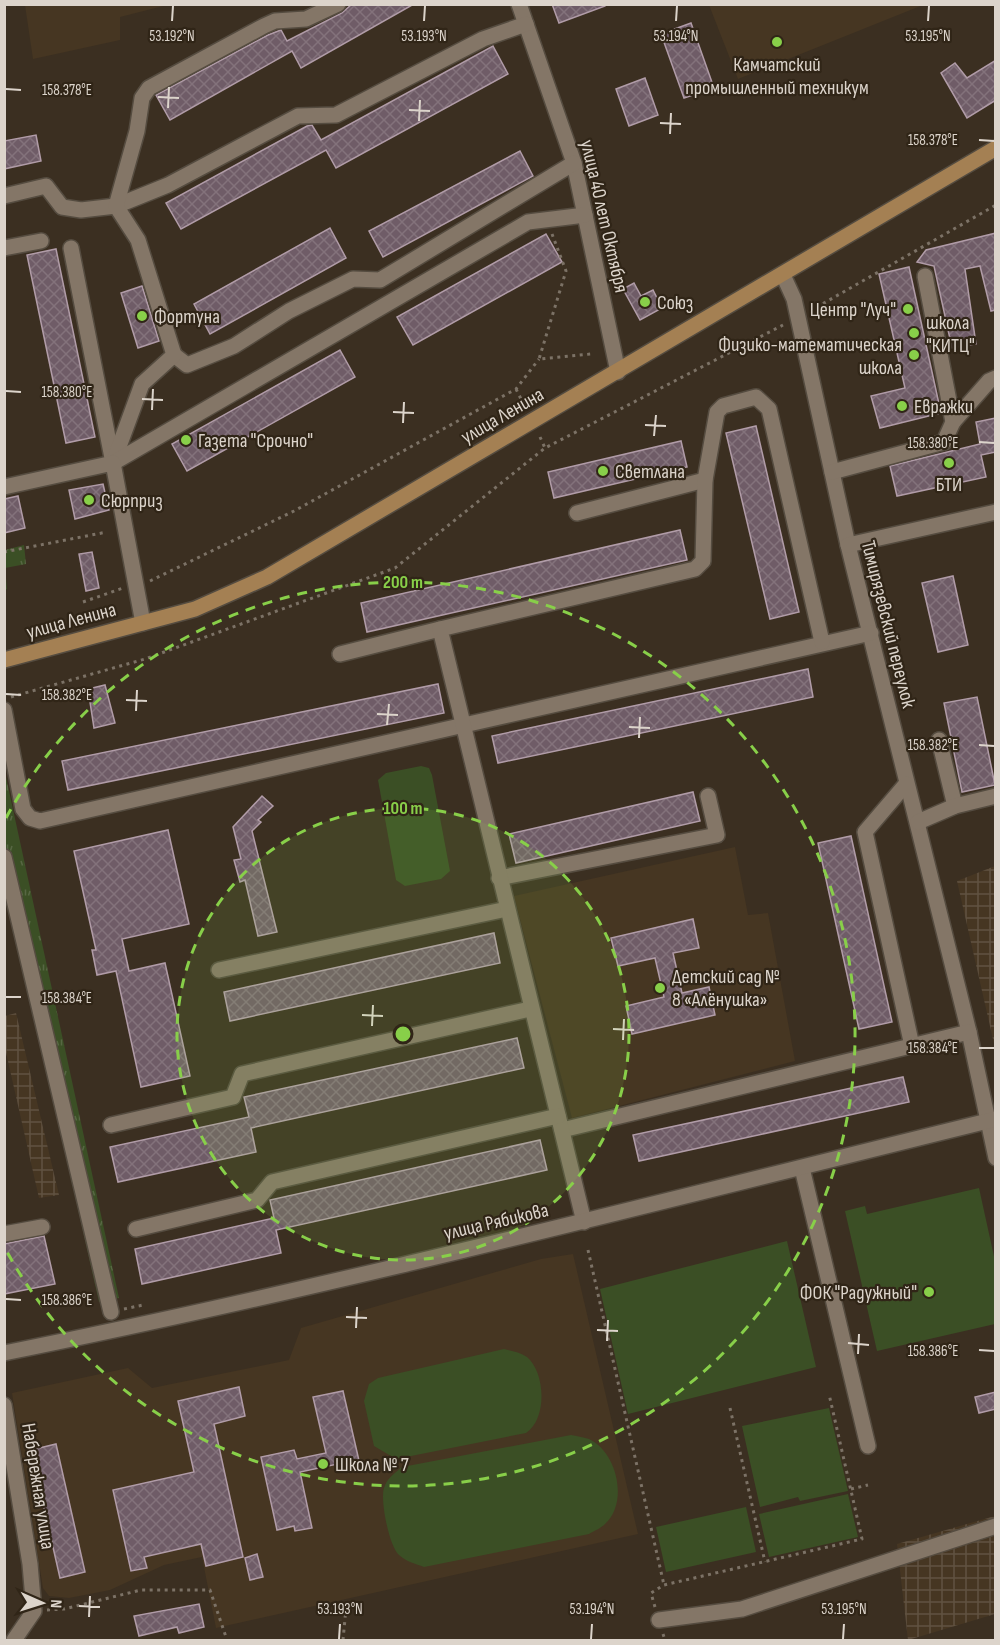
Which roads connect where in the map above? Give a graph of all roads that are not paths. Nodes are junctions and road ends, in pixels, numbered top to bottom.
1 (338, 4) edge
2 (519, 4) edge
3 (526, 24) junction
4 (996, 148) edge
5 (574, 163) junction
6 (4, 196) edge
7 (116, 206) junction
8 (585, 215) junction
9 (41, 241) dead end
10 (4, 248) edge
11 (71, 248) dead end
12 (783, 275) junction
13 (925, 276) dead end
14 (174, 355) junction
15 (618, 372) junction
16 (996, 378) edge
17 (953, 422) junction
18 (113, 463) junction
19 (832, 472) junction
20 (705, 480) junction
21 (4, 486) edge
22 (996, 512) edge
23 (577, 513) dead end
24 (848, 544) junction
25 (142, 623) junction
26 (440, 629) junction
27 (871, 633) junction
28 (822, 642) junction
29 (340, 654) dead end
30 (4, 660) edge
31 (4, 710) edge
32 (464, 726) junction
33 (939, 740) dead end
34 (906, 784) junction
35 (996, 795) edge
36 (708, 796) dead end
37 (955, 806) junction
38 (918, 822) junction
39 (4, 857) edge
40 (499, 878) junction
41 (507, 909) junction
42 (219, 970) dead end
43 (530, 1009) junction
44 (969, 1032) junction
45 (912, 1046) junction
46 (992, 1120) edge
47 (560, 1123) junction
48 (111, 1125) dead end
49 (996, 1158) edge
50 (802, 1168) junction
51 (584, 1222) junction
52 (42, 1227) dead end
53 (136, 1229) dead end
54 (4, 1234) edge
55 (111, 1312) dead end
56 (4, 1353) edge
57 (4, 1405) edge
58 (868, 1446) dead end
59 (996, 1526) edge
60 (659, 1620) dead end
61 (14, 1641) edge

1 - 7 street
2 - 3 street, улица 40 лет Октября
3 - 5 street, улица 40 лет Октября
3 - 7 street
4 - 12 main road, улица Ленина
5 - 8 street, улица 40 лет Октября
5 - 14 street
6 - 7 street
7 - 14 street
8 - 15 street, улица 40 лет Октября
8 - 18 street
9 - 10 street
11 - 18 street
12 - 15 main road, улица Ленина
12 - 19 street, Тимирязевский переулок
13 - 17 street
14 - 18 street
15 - 25 main road, улица Ленина
16 - 17 street
17 - 19 street
18 - 21 street
18 - 25 street
19 - 24 street, Тимирязевский переулок
20 - 23 street
20 - 26 street
20 - 28 street
22 - 24 street
24 - 27 street, Тимирязевский переулок
25 - 30 main road, улица Ленина
26 - 29 street
26 - 32 street
27 - 28 street
27 - 34 street, Тимирязевский переулок
28 - 32 street
31 - 32 street
32 - 40 street
33 - 37 street
34 - 38 street, Тимирязевский переулок
34 - 45 street
35 - 37 street
36 - 40 street
37 - 38 street
38 - 44 street, Тимирязевский переулок
39 - 55 street
40 - 41 street
41 - 42 street
41 - 43 street
43 - 47 street
43 - 48 street
44 - 45 street
44 - 46 street, Тимирязевский переулок
45 - 47 street
46 - 49 street, Тимирязевский переулок
46 - 50 street, улица Рябикова
47 - 51 street
47 - 53 street
50 - 51 street, улица Рябикова
50 - 58 street
51 - 56 street, улица Рябикова
52 - 54 street
57 - 61 street, Набережная улица
59 - 60 street

